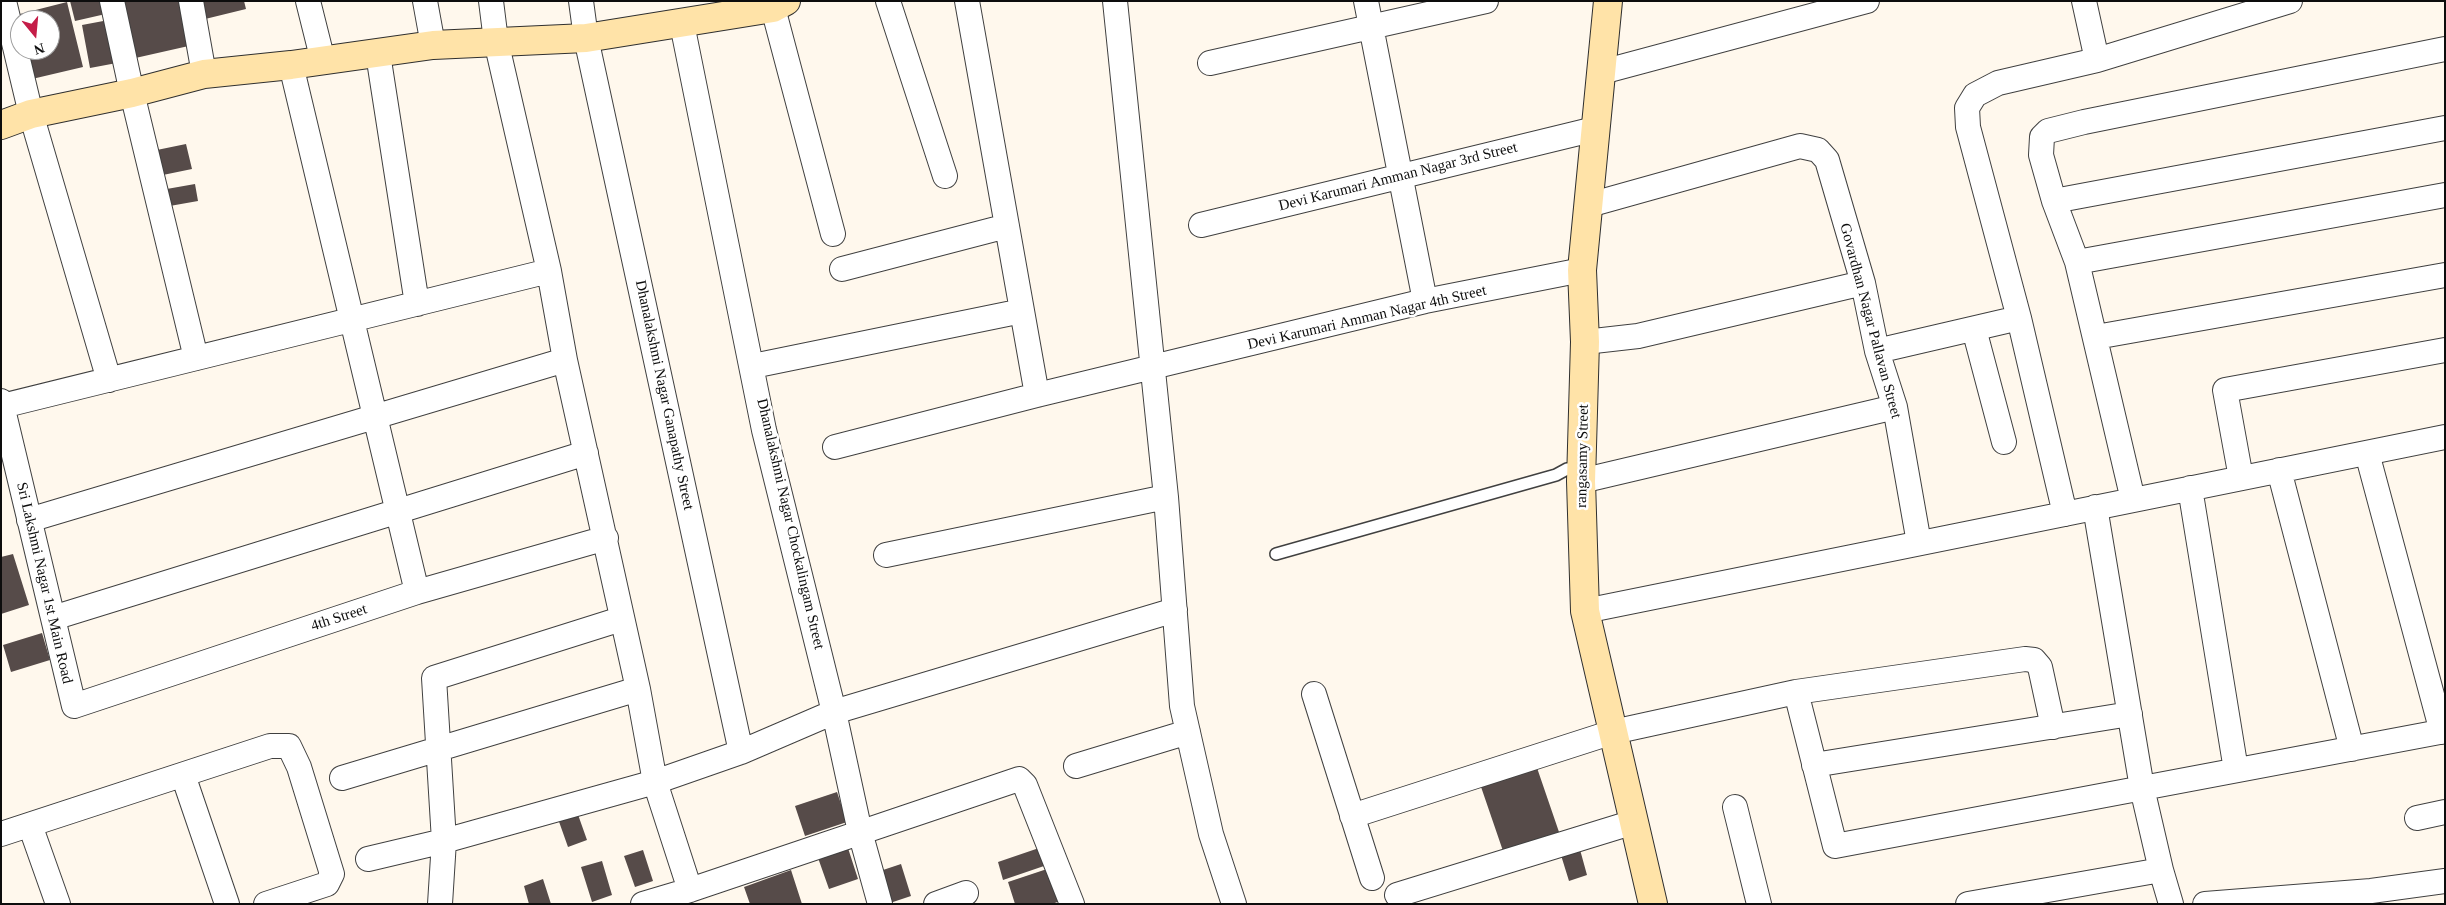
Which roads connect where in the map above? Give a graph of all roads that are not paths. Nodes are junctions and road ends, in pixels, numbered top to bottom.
1 (4, 1) edge
2 (112, 1) edge
3 (191, 1) edge
4 (308, 1) edge
5 (425, 1) edge
6 (491, 1) edge
7 (581, 1) edge
8 (888, 1) edge
9 (966, 1) edge
10 (1115, 1) edge
11 (1366, 1) edge
12 (1486, 1) edge
13 (1608, 1) edge
14 (1867, 1) edge
15 (2084, 1) edge
16 (2290, 1) edge
17 (780, 5) edge
18 (697, 15) edge
19 (1371, 27) junction
20 (586, 38) junction
21 (496, 41) junction
22 (433, 45) junction
23 (2445, 49) edge
24 (378, 54) junction
25 (2097, 60) junction
26 (323, 61) junction
27 (1210, 63) dead end
28 (291, 65) junction
29 (1602, 72) junction
30 (204, 74) junction
31 (132, 93) junction
32 (31, 114) junction
33 (1, 126) edge
34 (2445, 128) edge
35 (1595, 129) junction
36 (945, 176) dead end
37 (1399, 178) junction
38 (2445, 195) edge
39 (2054, 201) junction
40 (1589, 205) junction
41 (1201, 225) dead end
42 (1007, 226) junction
43 (833, 234) dead end
44 (2077, 262) junction
45 (842, 269) dead end
46 (1582, 270) junction
47 (549, 271) junction
48 (2445, 275) edge
49 (1863, 283) junction
50 (1425, 301) junction
51 (417, 304) junction
52 (1022, 311) junction
53 (2019, 318) junction
54 (352, 320) junction
55 (1974, 329) junction
56 (2096, 337) junction
57 (1585, 342) junction
58 (2445, 350) edge
59 (1877, 352) junction
60 (196, 358) junction
61 (565, 360) junction
62 (753, 366) junction
63 (1153, 369) junction
64 (108, 380) junction
65 (1037, 395) junction
66 (1895, 407) junction
67 (2, 411) edge
68 (375, 416) junction
69 (2445, 438) edge
70 (2004, 442) dead end
71 (836, 447) dead end
72 (586, 453) junction
73 (2366, 453) junction
74 (2280, 470) junction
75 (1581, 475) junction
76 (2241, 478) junction
77 (2190, 488) junction
78 (1166, 497) junction
79 (2133, 500) junction
80 (2095, 507) junction
81 (398, 511) junction
82 (2065, 514) junction
83 (29, 520) junction
84 (606, 538) junction
85 (1919, 543) junction
86 (1276, 554) dead end
87 (886, 555) dead end
88 (417, 592) junction
89 (1175, 610) junction
90 (1585, 611) junction
91 (53, 618) junction
92 (621, 619) junction
93 (638, 689) junction
94 (1796, 692) junction
95 (1314, 694) dead end
96 (74, 706) joint
97 (834, 712) junction
98 (2130, 714) junction
99 (2053, 727) junction
100 (1188, 732) junction
101 (1613, 732) junction
102 (2443, 732) edge
103 (438, 749) junction
104 (2352, 749) junction
105 (741, 752) junction
106 (1814, 765) junction
107 (1076, 766) dead end
108 (2236, 770) junction
109 (183, 774) junction
110 (342, 778) dead end
111 (654, 782) junction
112 (2142, 788) junction
113 (1735, 807) dead end
114 (2445, 812) edge
115 (1352, 816) junction
116 (2418, 818) dead end
117 (1634, 822) junction
118 (30, 825) junction
119 (860, 832) junction
120 (1, 834) edge
121 (444, 841) junction
122 (368, 859) dead end
123 (2161, 870) junction
124 (1372, 878) dead end
125 (2445, 881) edge
126 (690, 890) junction
127 (966, 893) dead end
128 (1397, 895) dead end
129 (58, 904) edge
130 (227, 904) edge
131 (266, 904) edge
132 (440, 904) edge
133 (643, 904) edge
134 (880, 904) edge
135 (936, 904) edge
136 (1072, 904) edge
137 (1234, 904) edge
138 (1653, 904) edge
139 (1759, 904) edge
140 (1968, 904) edge
141 (2171, 904) edge
142 (2205, 904) edge

1 - 32 street
2 - 31 street
3 - 30 street
4 - 26 street
5 - 22 street
6 - 21 street
7 - 20 street, Dhanalakshmi Nagar Ganapathy Street
8 - 36 street
9 - 42 street
10 - 63 street
11 - 19 street
12 - 19 street
13 - 29 street, rangasamy Street
14 - 29 street
15 - 25 street
16 - 25 street
17 - 18 street
17 - 43 street
18 - 20 street
18 - 62 street, Dhanalakshmi Nagar Chockalingam Street
19 - 27 street
19 - 37 street
20 - 21 street
20 - 105 street, Dhanalakshmi Nagar Ganapathy Street
21 - 22 street
21 - 47 street
22 - 24 street
23 - 39 street
24 - 26 street
24 - 51 street
25 - 53 street
26 - 28 street
28 - 30 street
28 - 54 street
29 - 35 street, rangasamy Street
30 - 31 street
31 - 32 street
31 - 60 street
32 - 33 street
32 - 64 street
34 - 39 street
35 - 37 street, Devi Karumari Amman Nagar 3rd Street
35 - 40 street, rangasamy Street
37 - 41 street, Devi Karumari Amman Nagar 3rd Street
37 - 50 street
38 - 44 street
39 - 44 street
40 - 46 street, rangasamy Street
40 - 49 street, Govardhan Nagar Pallavan Street
42 - 45 street
42 - 52 street
44 - 56 street
46 - 50 street, Devi Karumari Amman Nagar 4th Street
46 - 57 street, rangasamy Street
47 - 51 street
47 - 61 street
48 - 56 street
49 - 57 street
49 - 59 street, Govardhan Nagar Pallavan Street
50 - 63 street, Devi Karumari Amman Nagar 4th Street
51 - 54 street
52 - 62 street
52 - 65 street
53 - 55 street
53 - 82 street
54 - 60 street
54 - 68 street
55 - 59 street
55 - 70 street
56 - 79 street
57 - 75 street, rangasamy Street
58 - 76 street
59 - 66 street, Govardhan Nagar Pallavan Street
60 - 64 street
61 - 68 street
61 - 72 street
62 - 97 street, Dhanalakshmi Nagar Chockalingam Street
63 - 65 street, Devi Karumari Amman Nagar 4th Street
63 - 78 street
64 - 67 street
65 - 71 street, Devi Karumari Amman Nagar 4th Street
66 - 75 street
66 - 85 street, Govardhan Nagar Pallavan Street
67 - 83 street, Sri Lakshmi Nagar 1st Main Road
68 - 81 street
68 - 83 street
69 - 73 street
72 - 81 street
72 - 84 street
73 - 74 street
73 - 102 street
74 - 76 street
74 - 104 street
75 - 86 lane
75 - 90 street, rangasamy Street
76 - 77 street
77 - 79 street
77 - 108 street
78 - 87 street
78 - 89 street
79 - 80 street
80 - 82 street
80 - 98 street
81 - 88 street
81 - 91 street
82 - 85 street
83 - 91 street, Sri Lakshmi Nagar 1st Main Road
84 - 88 street, 4th Street
84 - 92 street
85 - 90 street
88 - 96 street, 4th Street
89 - 97 street
89 - 100 street
90 - 101 street, rangasamy Street
91 - 96 street, Sri Lakshmi Nagar 1st Main Road
92 - 93 street
92 - 103 street
93 - 103 street
93 - 111 street
94 - 99 street
94 - 101 street
94 - 106 street
95 - 115 street
97 - 105 street
97 - 119 street, Dhanalakshmi Nagar Chockalingam Street
98 - 99 street
98 - 112 street
99 - 106 street
100 - 107 street
100 - 137 street
101 - 115 street
101 - 117 street, rangasamy Street
102 - 104 street
103 - 110 street
103 - 121 street
104 - 108 street
105 - 111 street
106 - 112 street
108 - 112 street
109 - 118 street
109 - 130 street
109 - 131 street
111 - 121 street
111 - 126 street
112 - 123 street
113 - 139 street
114 - 116 street
115 - 124 street
117 - 128 street
117 - 138 street, rangasamy Street
118 - 120 street
118 - 129 street
119 - 126 street
119 - 134 street, Dhanalakshmi Nagar Chockalingam Street
119 - 136 street
121 - 122 street
121 - 132 street
123 - 140 street
123 - 141 street
125 - 142 street
126 - 133 street
127 - 135 street

